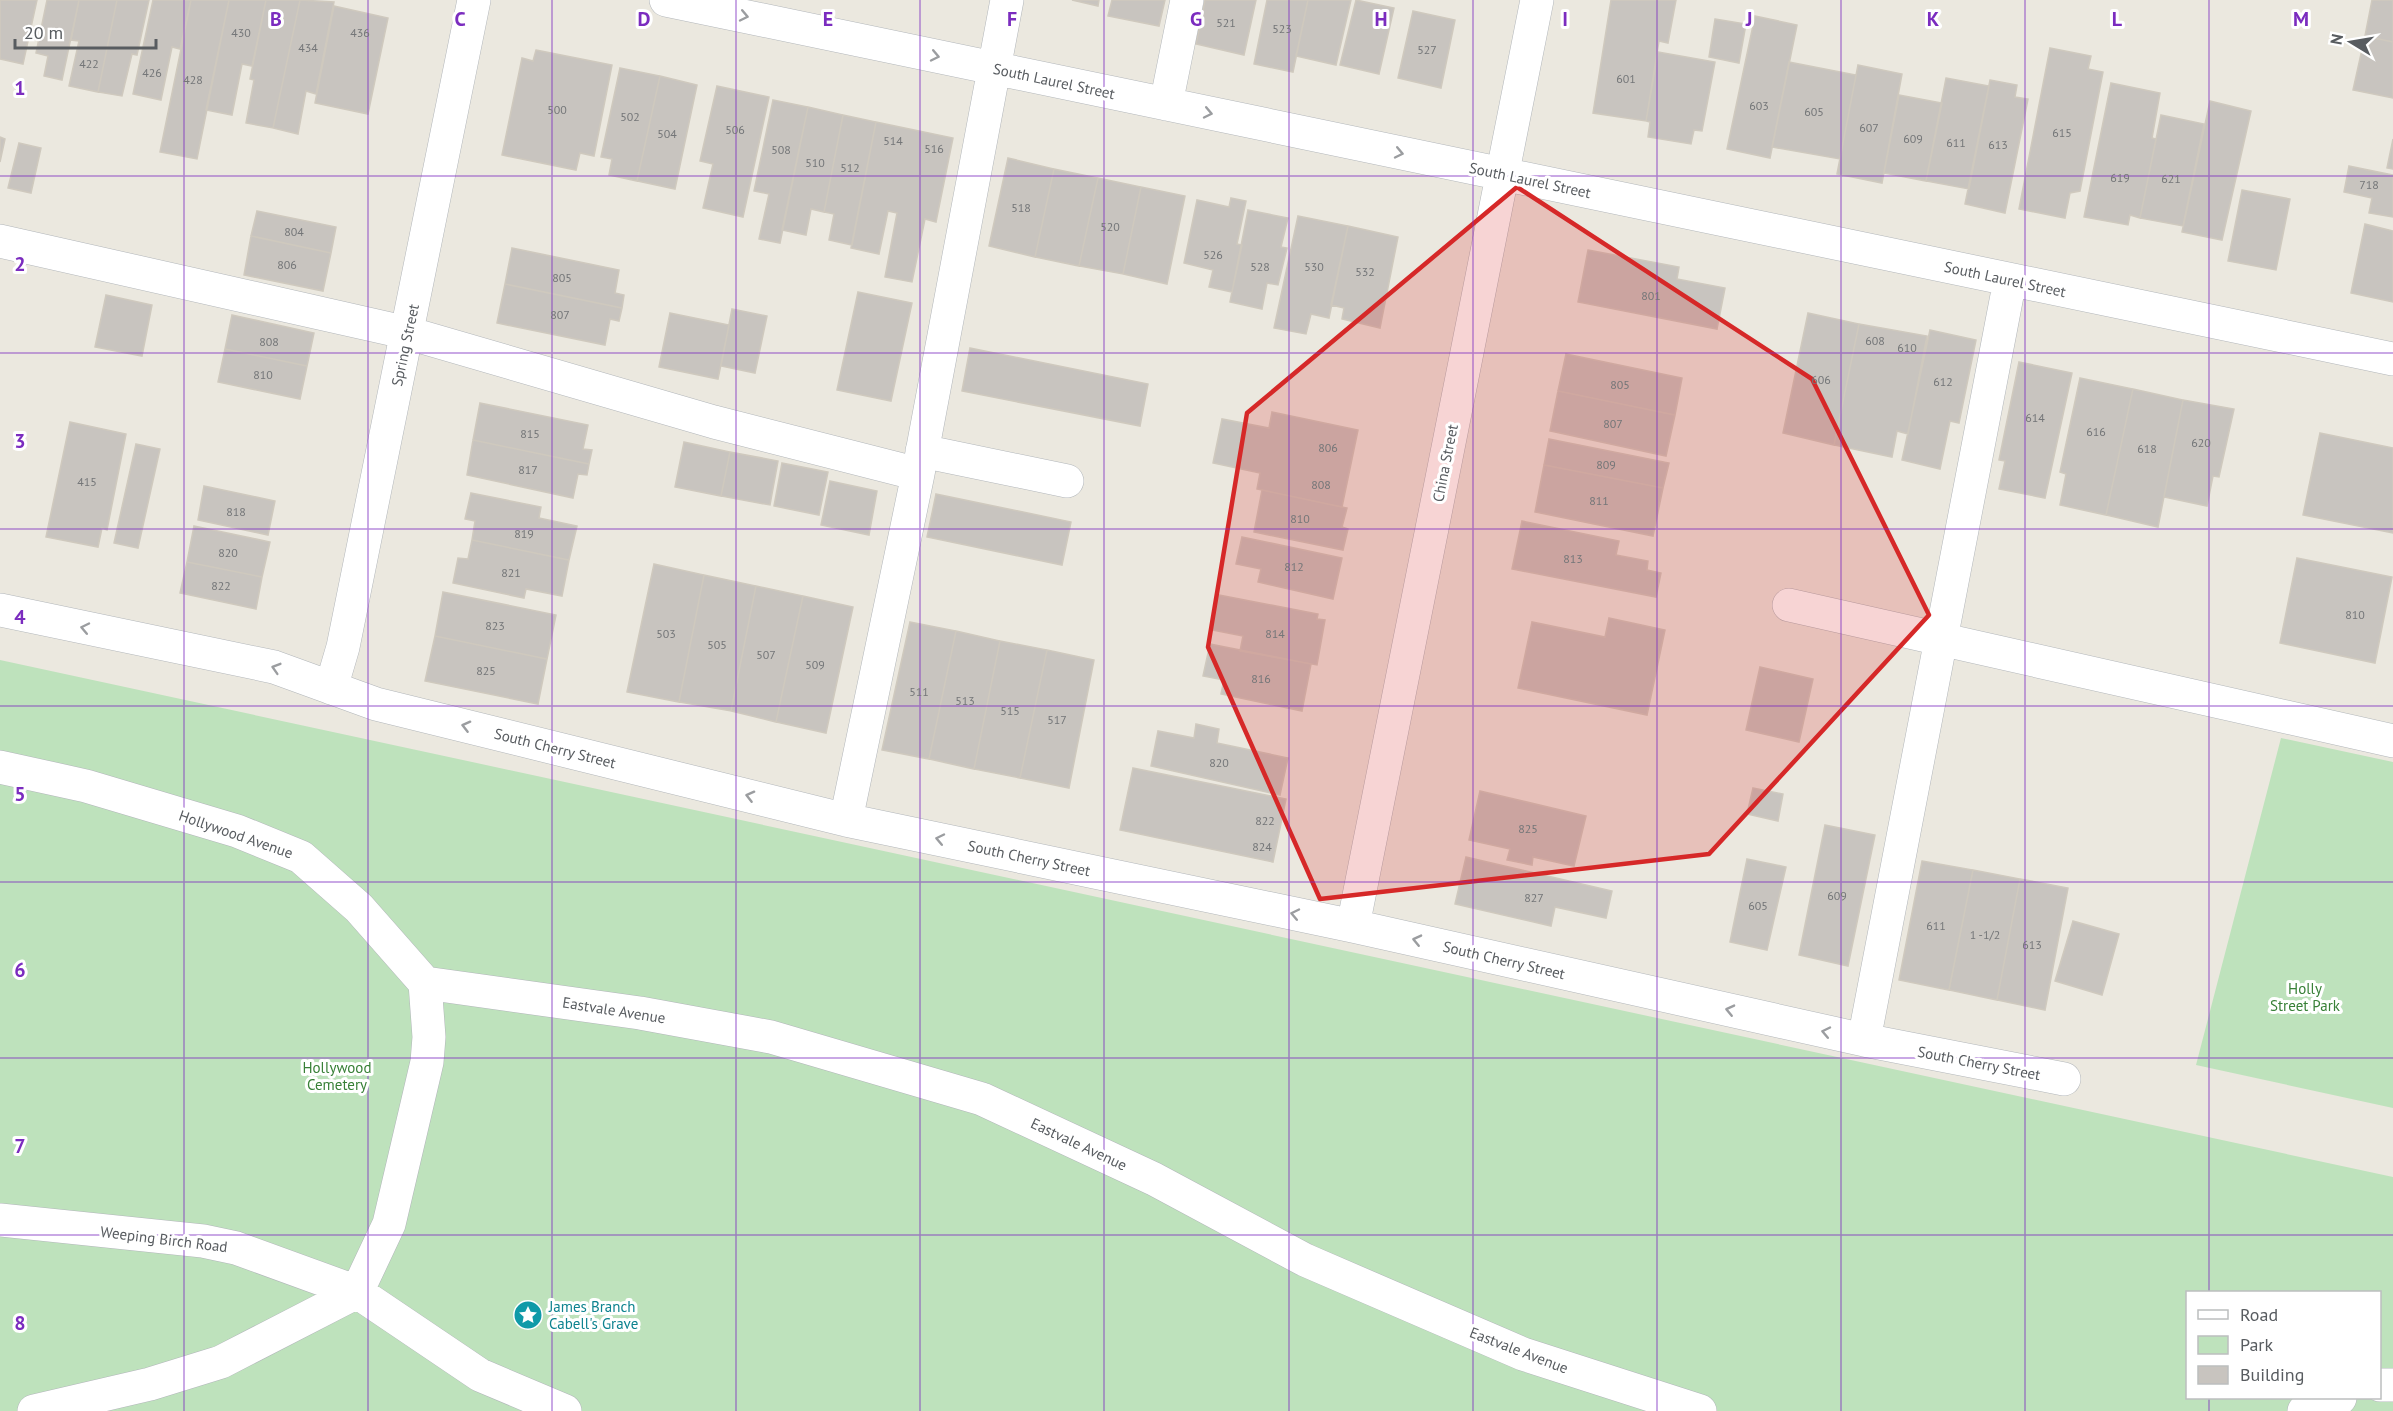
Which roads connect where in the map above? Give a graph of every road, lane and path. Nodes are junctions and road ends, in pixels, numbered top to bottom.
1 (474, 0) edge
2 (666, 0) edge
3 (1007, 0) edge
4 (1187, 0) edge
5 (1537, 0) edge
6 (994, 68) junction
7 (1166, 104) junction
8 (1502, 174) junction
9 (0, 241) edge
10 (2010, 280) junction
11 (408, 333) junction
12 (2393, 359) edge
13 (920, 462) junction
14 (1067, 481) dead end
15 (1789, 605) dead end
16 (0, 610) edge
17 (1940, 638) junction
18 (331, 688) junction
19 (2393, 741) edge
20 (0, 767) edge
21 (846, 820) junction
22 (1353, 926) junction
23 (425, 983) junction
24 (1864, 1040) junction
25 (2064, 1079) dead end
26 (0, 1220) edge
27 (357, 1292) junction
28 (2337, 1399) edge
29 (34, 1411) edge
30 (564, 1411) edge
31 (1700, 1411) edge
32 (2304, 1411) edge

1 - 11 street, Spring Street
2 -> 6 street, South Laurel Street
3 - 6 street
4 - 7 street
5 - 8 street, China Street
6 - 7 street, South Laurel Street
6 - 13 street
7 -> 8 street, South Laurel Street
8 - 10 street, South Laurel Street
8 - 22 street, China Street
9 - 11 street
10 - 12 street, South Laurel Street
10 - 17 street
11 - 13 street
11 - 18 street, Spring Street
13 - 14 street
13 - 21 street
15 - 17 street
18 -> 16 street, South Cherry Street
17 - 19 street
17 - 24 street
21 -> 18 street, South Cherry Street
20 - 23 street, Hollywood Avenue
22 -> 21 street, South Cherry Street
24 -> 22 street, South Cherry Street
23 - 27 street
23 - 31 street, Eastvale Avenue
24 - 25 street, South Cherry Street
26 - 27 street, Weeping Birch Road
27 - 29 street
27 - 30 street, Weeping Birch Road
28 - 32 street

